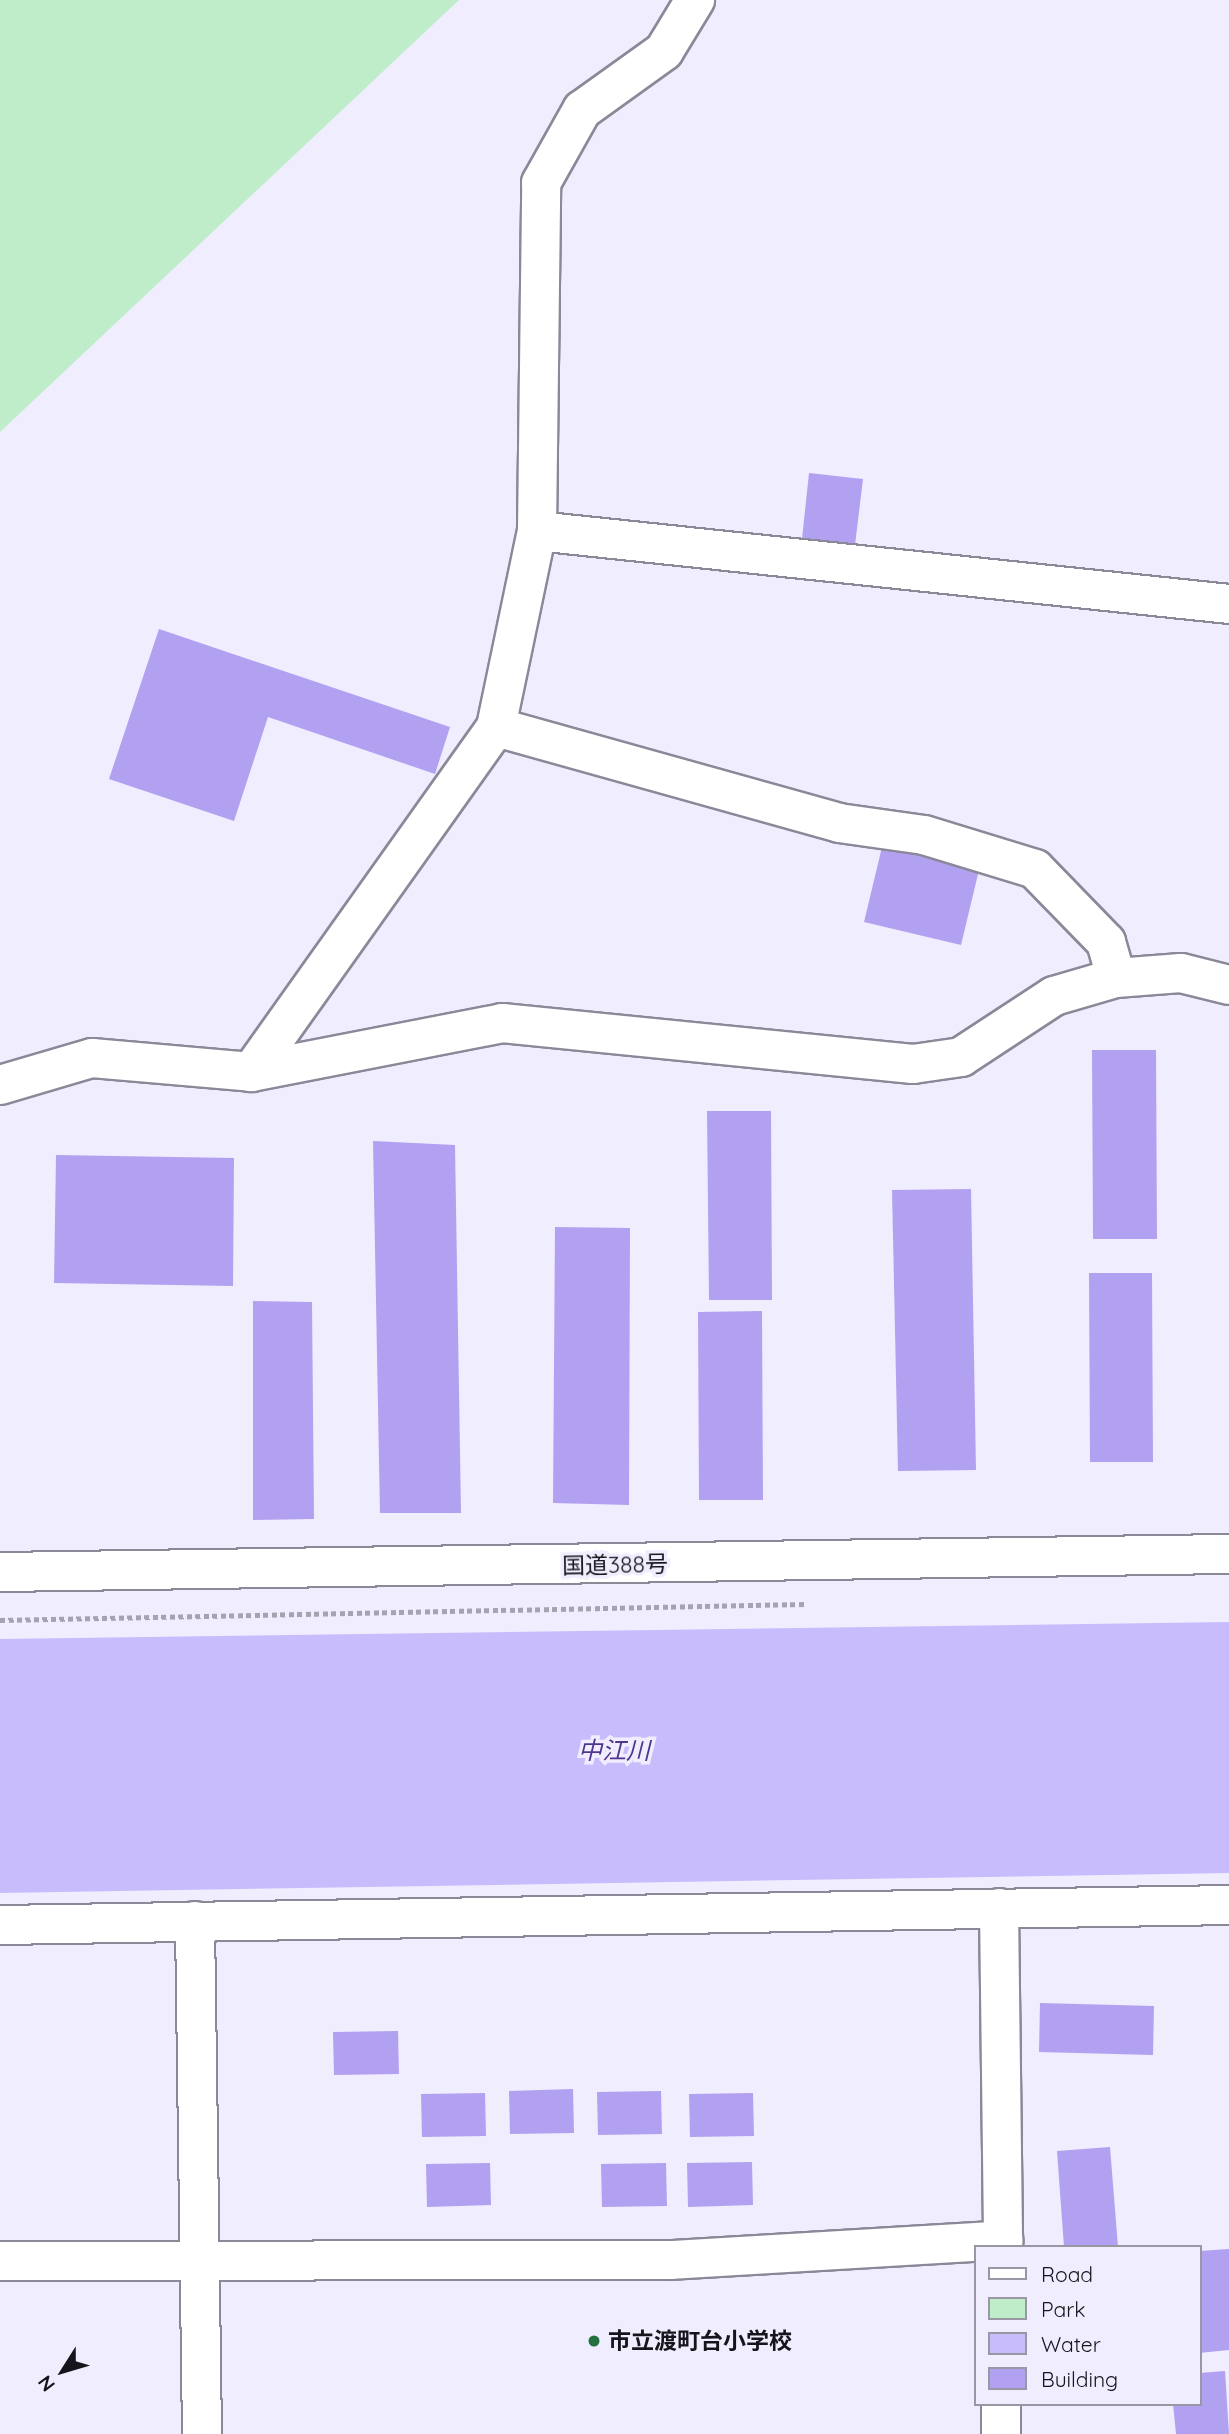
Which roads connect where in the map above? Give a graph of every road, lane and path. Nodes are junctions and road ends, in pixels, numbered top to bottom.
1 (695, 0) edge
2 (537, 531) junction
3 (1229, 604) edge
4 (496, 727) junction
5 (1116, 978) junction
6 (1229, 985) edge
7 (251, 1072) junction
8 (0, 1085) edge
9 (1229, 1554) edge
10 (0, 1572) edge
11 (824, 1604) dead end
12 (0, 1620) edge
13 (1229, 1905) edge
14 (999, 1908) junction
15 (195, 1922) junction
16 (0, 1925) edge
17 (1003, 2243) edge
18 (200, 2259) junction
19 (0, 2261) edge
20 (1001, 2406) edge
21 (202, 2434) edge
22 (1001, 2434) edge

1 - 2 main road
2 - 3 main road
2 - 4 main road
4 - 5 main road
4 - 7 main road
5 - 6 main road
5 - 7 main road
7 - 8 main road
9 - 10 main road, 国道388号
11 - 12 path
13 - 14 main road
14 - 15 main road
14 - 17 main road
15 - 16 main road
15 - 18 main road
17 - 18 main road
18 - 19 main road
18 - 21 main road
20 - 22 main road

